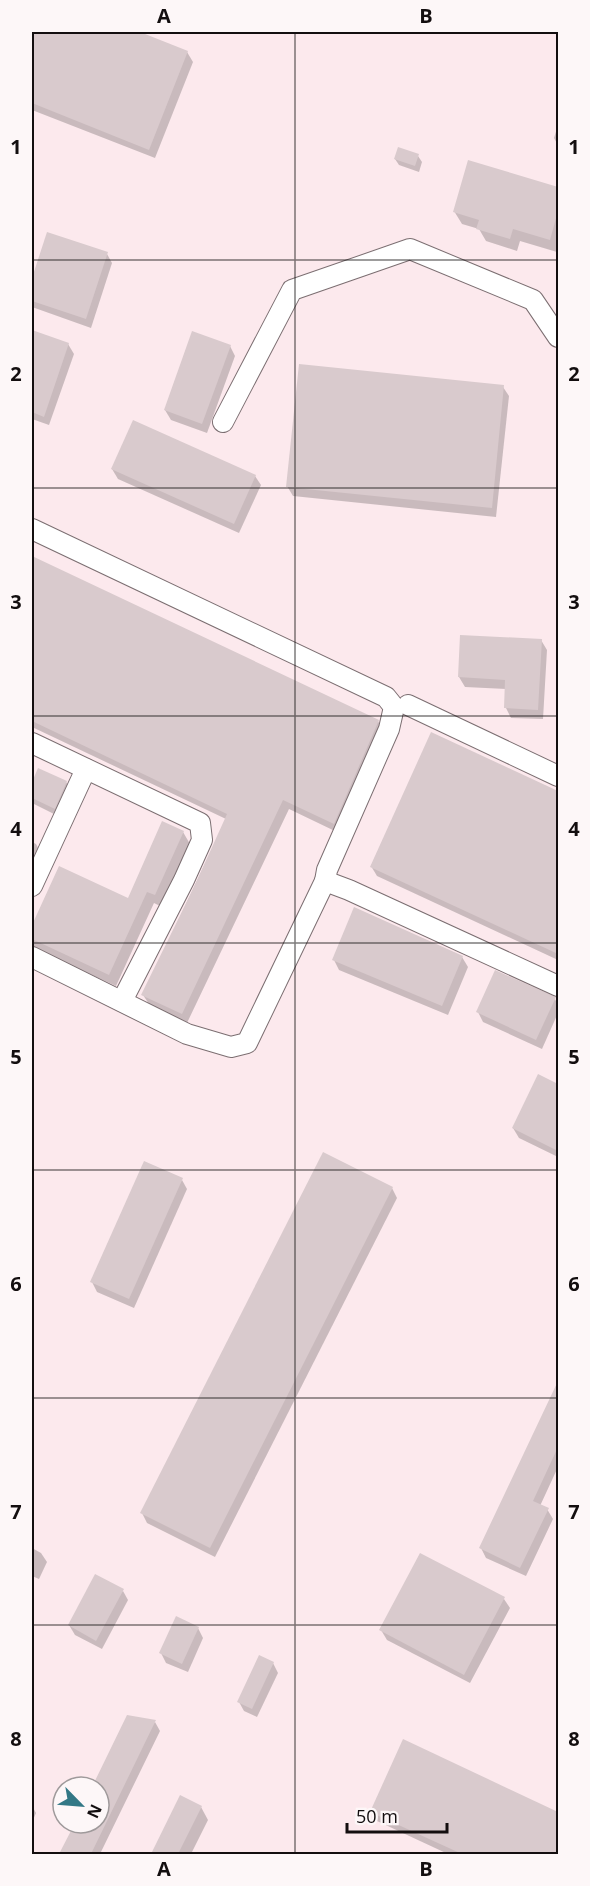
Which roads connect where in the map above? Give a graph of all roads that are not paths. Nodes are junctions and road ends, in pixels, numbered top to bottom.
1 (558, 337) edge
2 (223, 422) dead end
3 (32, 529) edge
4 (408, 705) dead end
5 (32, 744) edge
6 (86, 769) junction
7 (558, 776) edge
8 (325, 881) junction
9 (32, 886) edge
10 (32, 957) edge
11 (558, 986) edge
12 (122, 1001) junction

1 - 2 lane
3 - 8 lane
4 - 7 lane
5 - 6 lane
6 - 9 lane
6 - 12 lane
8 - 11 lane
8 - 12 lane
10 - 12 lane

